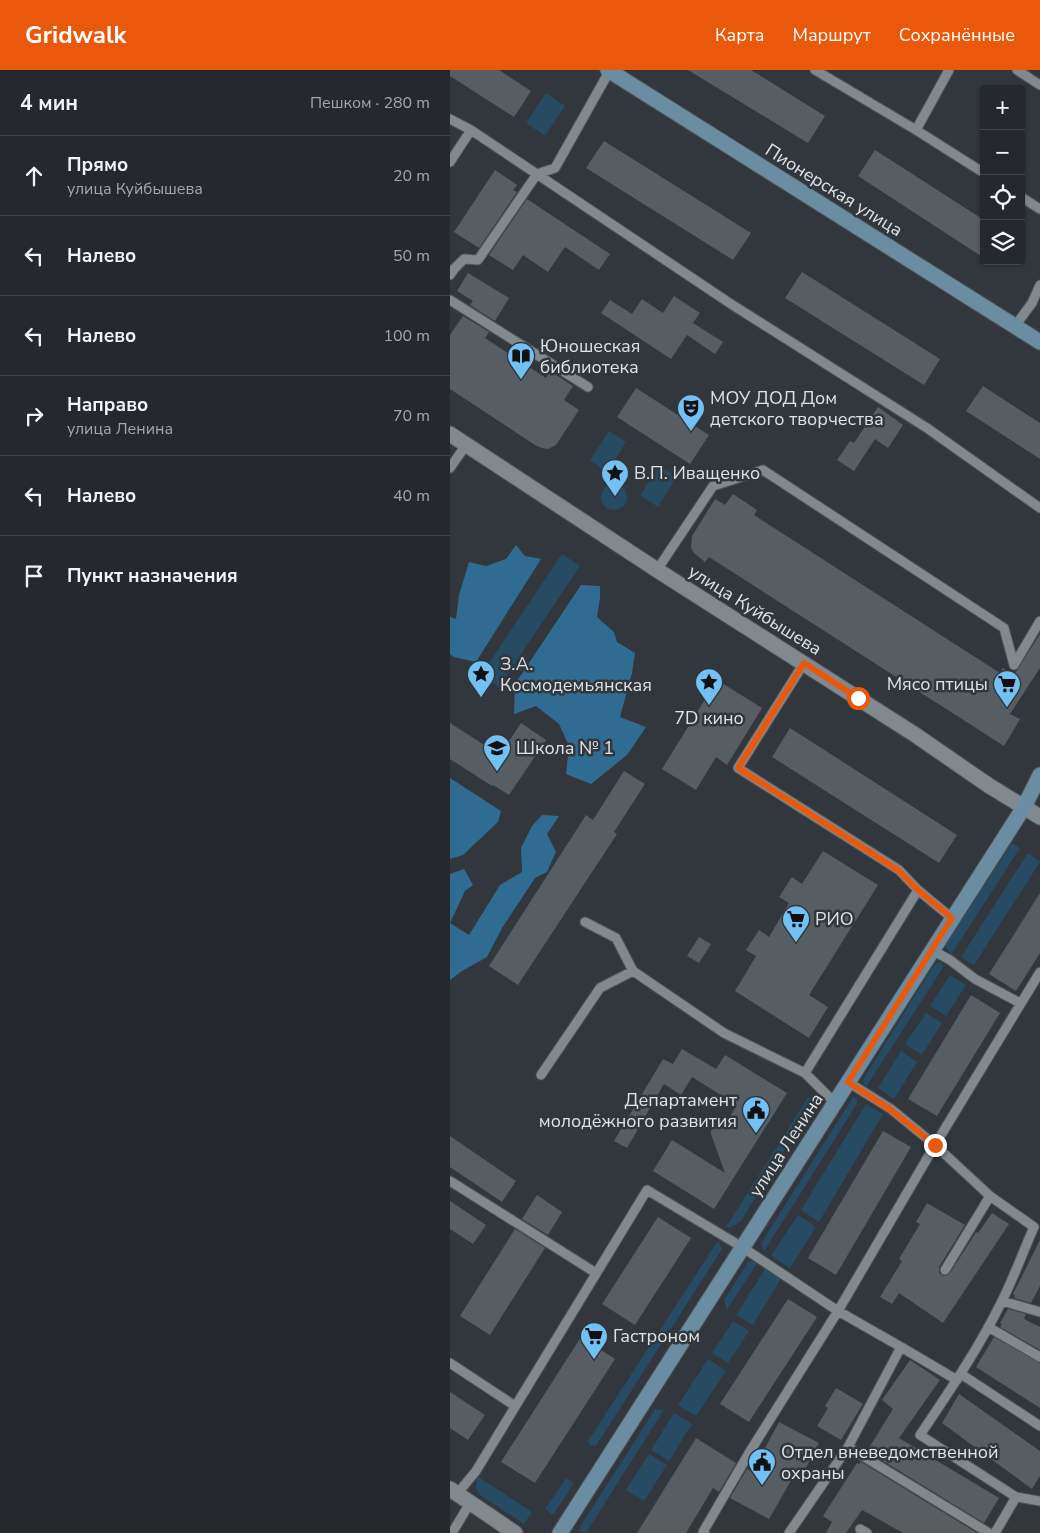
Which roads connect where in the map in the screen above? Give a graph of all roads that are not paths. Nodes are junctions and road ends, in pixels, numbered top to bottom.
1 (610, 70) edge
2 (815, 70) edge
3 (949, 70) edge
4 (1017, 70) edge
5 (1040, 85) edge
6 (450, 119) edge
7 (471, 130) junction
8 (916, 130) junction
9 (450, 162) edge
10 (980, 170) edge
11 (537, 174) junction
12 (1025, 200) edge
13 (1040, 209) edge
14 (450, 275) edge
15 (1040, 285) edge
16 (450, 300) edge
17 (1015, 326) junction
18 (1040, 342) edge
19 (588, 387) dead end
20 (450, 434) edge
21 (466, 444) junction
22 (450, 468) edge
23 (1040, 508) edge
24 (657, 570) junction
25 (1040, 621) edge
26 (804, 663) junction
27 (1040, 775) edge
28 (1024, 807) junction
29 (1040, 817) edge
30 (918, 890) junction
31 (952, 918) junction
32 (585, 922) dead end
33 (932, 950) junction
34 (633, 971) junction
35 (1040, 972) edge
36 (1020, 1003) junction
37 (805, 1073) junction
38 (541, 1075) dead end
39 (848, 1082) junction
40 (835, 1103) junction
41 (935, 1145) junction
42 (450, 1181) edge
43 (990, 1196) junction
44 (742, 1247) junction
45 (945, 1270) dead end
46 (596, 1273) junction
47 (1002, 1301) junction
48 (838, 1311) junction
49 (1040, 1312) edge
50 (988, 1327) junction
51 (901, 1347) junction
52 (1040, 1356) edge
53 (450, 1362) edge
54 (959, 1377) junction
55 (515, 1406) junction
56 (1040, 1426) edge
57 (848, 1447) junction
58 (459, 1495) edge
59 (1016, 1497) junction
60 (1040, 1501) edge
61 (452, 1533) edge
62 (515, 1533) edge
63 (560, 1533) edge
64 (705, 1533) edge
65 (789, 1533) edge
66 (989, 1533) edge
67 (995, 1533) edge

1 - 11 lane
1 - 17 street, Пионерская улица
2 - 8 lane
3 - 8 lane
4 - 5 lane
6 - 7 lane
7 - 9 lane
7 - 11 lane
8 - 10 lane
11 - 14 lane
11 - 23 lane
12 - 13 lane
15 - 17 lane
16 - 19 lane
17 - 18 street, Пионерская улица
20 - 21 street, улица Куйбышева
21 - 22 lane
21 - 24 street, улица Куйбышева
24 - 25 lane
24 - 26 street, улица Куйбышева
26 - 28 street, улица Куйбышева
26 - 30 lane
27 - 28 street, улица Ленина
28 - 29 street, улица Куйбышева
28 - 31 street, улица Ленина
30 - 31 lane
30 - 37 lane
31 - 33 street, улица Ленина
32 - 34 lane
33 - 36 lane
33 - 39 street, улица Ленина
34 - 37 lane
34 - 38 lane
35 - 36 lane
36 - 41 lane
37 - 40 lane
39 - 40 street, улица Ленина
39 - 41 lane
40 - 44 street, улица Ленина
41 - 43 lane
41 - 48 lane
42 - 46 lane
43 - 45 lane
43 - 47 lane
44 - 46 lane
44 - 48 lane
44 - 63 street, улица Ленина
46 - 55 lane
47 - 49 lane
47 - 50 lane
48 - 51 lane
48 - 64 lane
50 - 52 lane
50 - 54 lane
51 - 54 lane
51 - 57 lane
53 - 55 lane
54 - 56 lane
54 - 59 lane
55 - 58 lane
57 - 65 lane
57 - 66 lane
58 - 61 lane
58 - 62 street
59 - 60 lane
59 - 67 lane

